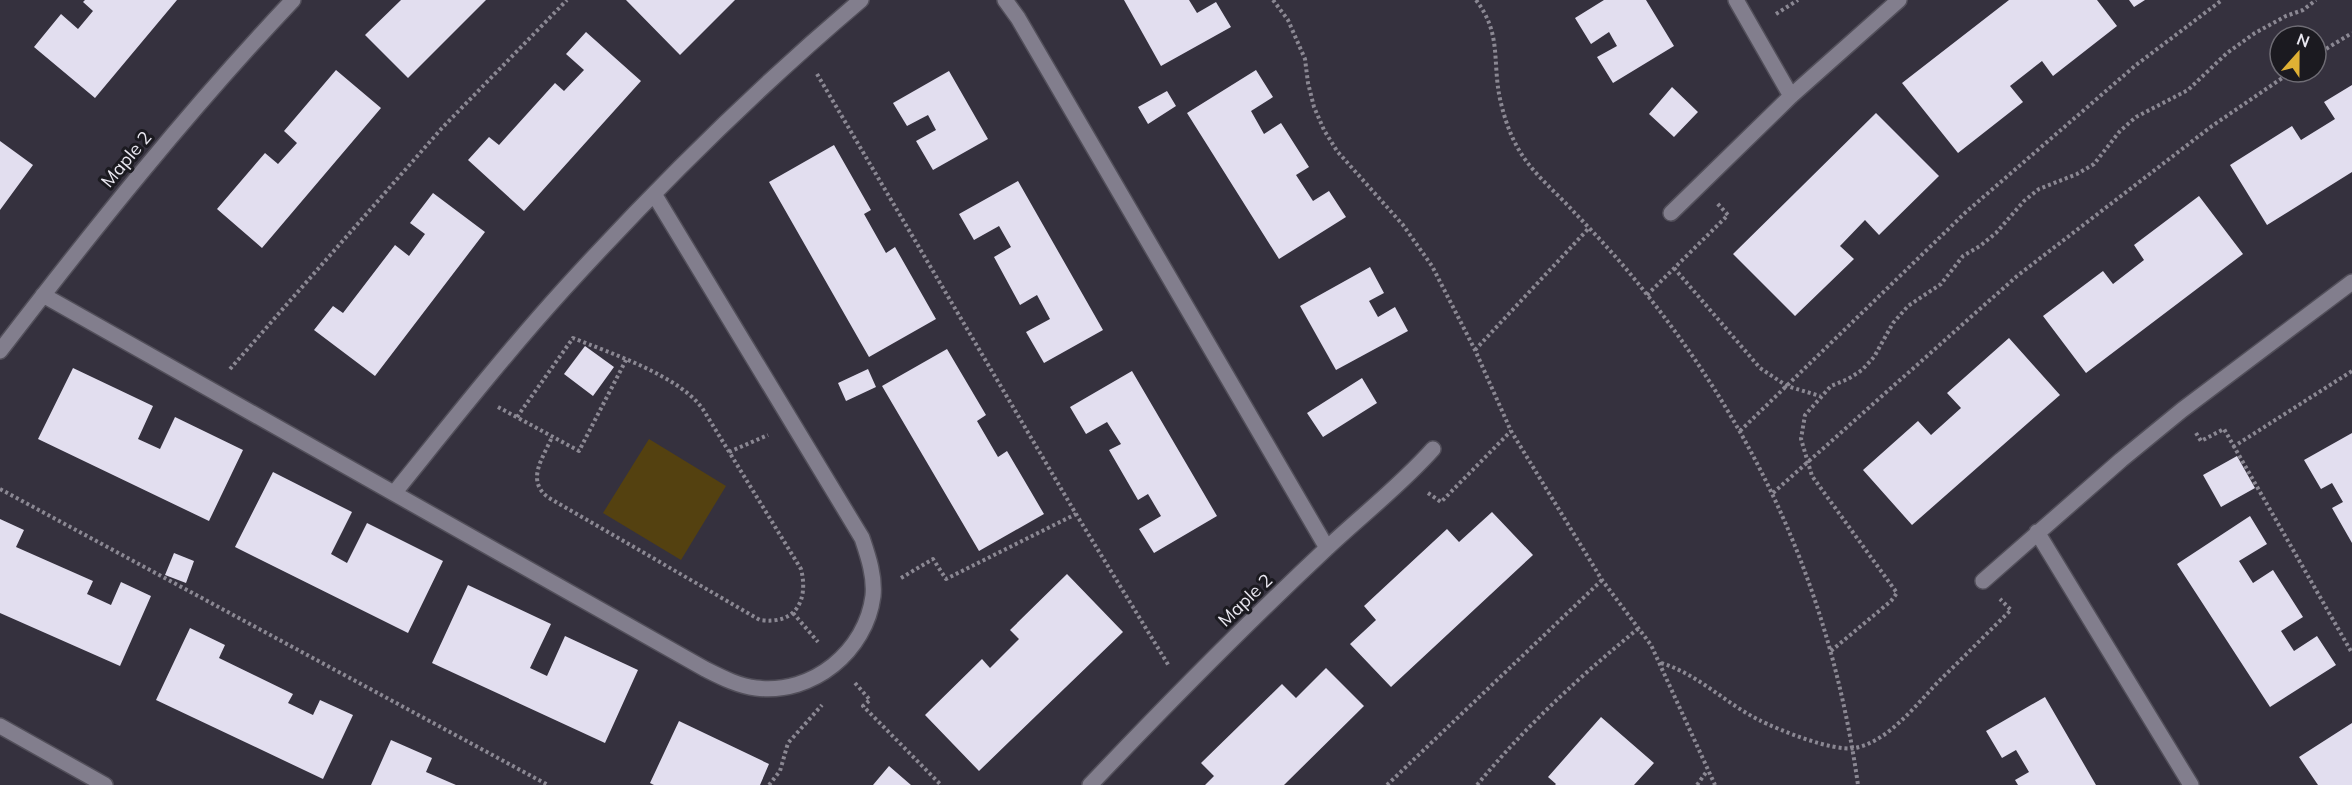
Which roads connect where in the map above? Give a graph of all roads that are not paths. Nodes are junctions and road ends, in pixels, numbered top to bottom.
1 (293, 0) edge
2 (861, 0) edge
3 (1005, 0) edge
4 (1736, 0) edge
5 (1899, 0) edge
6 (1791, 96) junction
7 (654, 194) junction
8 (1671, 213) dead end
9 (2352, 282) edge
10 (43, 295) junction
11 (0, 351) edge
12 (1432, 449) dead end
13 (395, 492) junction
14 (2037, 532) junction
15 (1327, 548) junction
16 (1983, 581) road end
17 (0, 726) edge
18 (105, 785) edge
19 (1090, 785) edge
20 (2191, 785) edge

1 - 10 street, Maple 2
2 - 7 street
3 - 15 street
4 - 6 street
5 - 6 street
6 - 8 street
7 - 13 street
7 - 13 street
9 - 14 street
10 - 11 street, Maple 2
10 - 13 street
12 - 15 street, Maple 2
14 - 16 street
14 - 20 street
15 - 19 street, Maple 2
17 - 18 street

